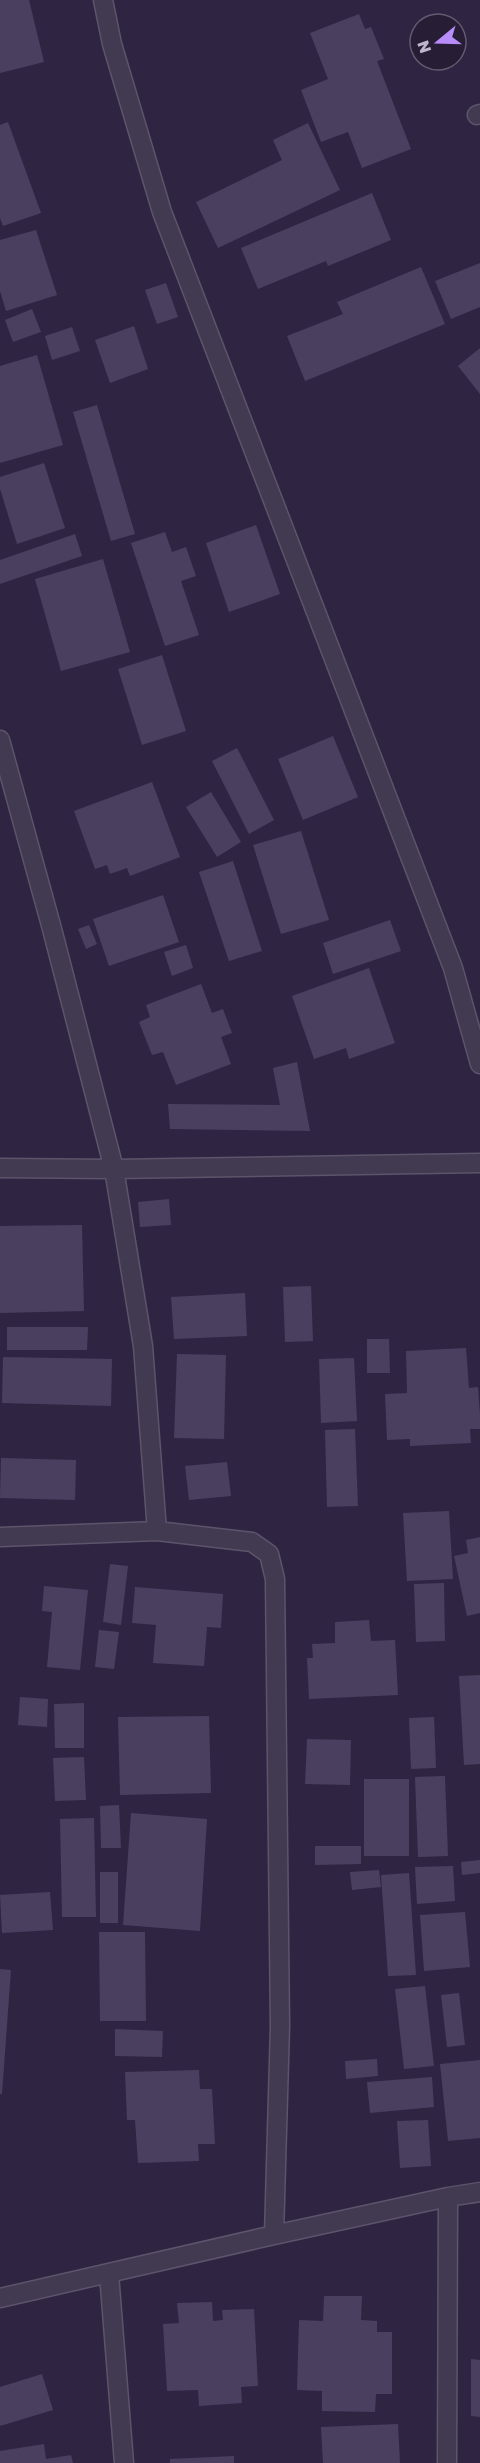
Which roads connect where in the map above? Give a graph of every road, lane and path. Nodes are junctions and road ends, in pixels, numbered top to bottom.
1 (103, 0) edge
2 (0, 740) edge
3 (480, 1064) edge
4 (480, 1163) edge
5 (0, 1168) edge
6 (114, 1169) junction
7 (157, 1532) junction
8 (0, 1537) edge
9 (480, 2192) edge
10 (448, 2197) junction
11 (274, 2235) junction
12 (109, 2274) junction
13 (0, 2298) edge
14 (124, 2463) edge
15 (447, 2463) edge

1 - 3 street
2 - 6 street
4 - 6 street
5 - 6 street
6 - 7 street
7 - 8 street
7 - 11 street
9 - 10 street
10 - 11 street
10 - 15 street
11 - 12 street
12 - 13 street
12 - 14 street

